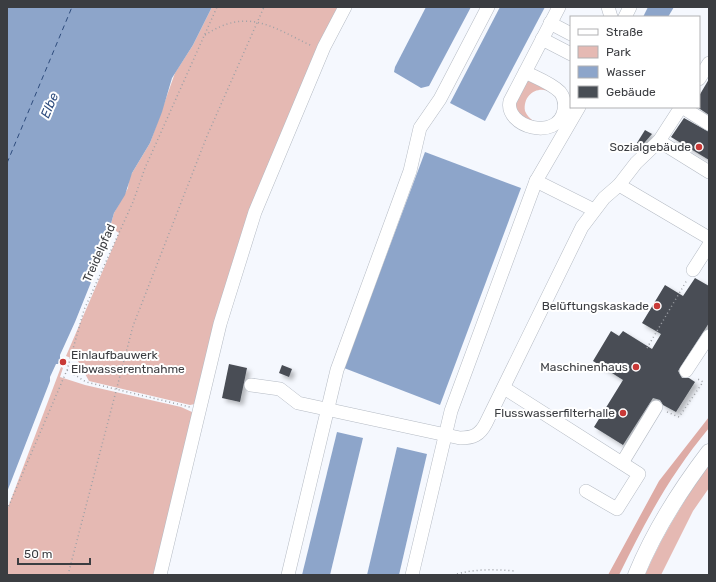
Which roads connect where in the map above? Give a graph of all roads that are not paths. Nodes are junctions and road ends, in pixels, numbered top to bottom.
1 (345, 7) edge
2 (488, 7) edge
3 (559, 7) edge
4 (630, 7) edge
5 (626, 16) edge
6 (550, 23) junction
7 (570, 33) edge
8 (542, 39) junction
9 (570, 53) edge
10 (709, 63) edge
11 (525, 72) junction
12 (700, 76) edge
13 (578, 108) edge
14 (680, 108) edge
15 (683, 108) edge
16 (709, 124) edge
17 (659, 141) junction
18 (709, 172) edge
19 (536, 181) junction
20 (618, 185) junction
21 (594, 210) junction
22 (709, 238) edge
23 (709, 245) edge
24 (693, 270) road end
25 (709, 336) edge
26 (686, 371) road end
27 (251, 385) dead end
28 (504, 388) junction
29 (656, 407) road end
30 (326, 411) junction
31 (445, 435) junction
32 (709, 452) edge
33 (622, 463) junction
34 (586, 491) dead end
35 (160, 575) edge
36 (288, 575) edge
37 (412, 575) edge
38 (636, 575) edge

1 - 35 lane
2 - 30 lane
3 - 6 lane
4 - 5 lane
6 - 7 lane
6 - 8 lane
8 - 9 lane
8 - 11 lane
10 - 12 lane
11 - 11 lane
13 - 19 lane
14 - 17 lane
15 - 16 lane
17 - 18 lane
17 - 20 lane
19 - 21 lane
19 - 31 lane
20 - 21 lane
20 - 22 lane
21 - 28 lane
23 - 24 lane
25 - 26 lane
27 - 30 lane
28 - 31 lane
28 - 33 lane
29 - 33 lane
30 - 31 lane
30 - 36 lane
31 - 37 lane
32 - 38 main road
33 - 34 lane

